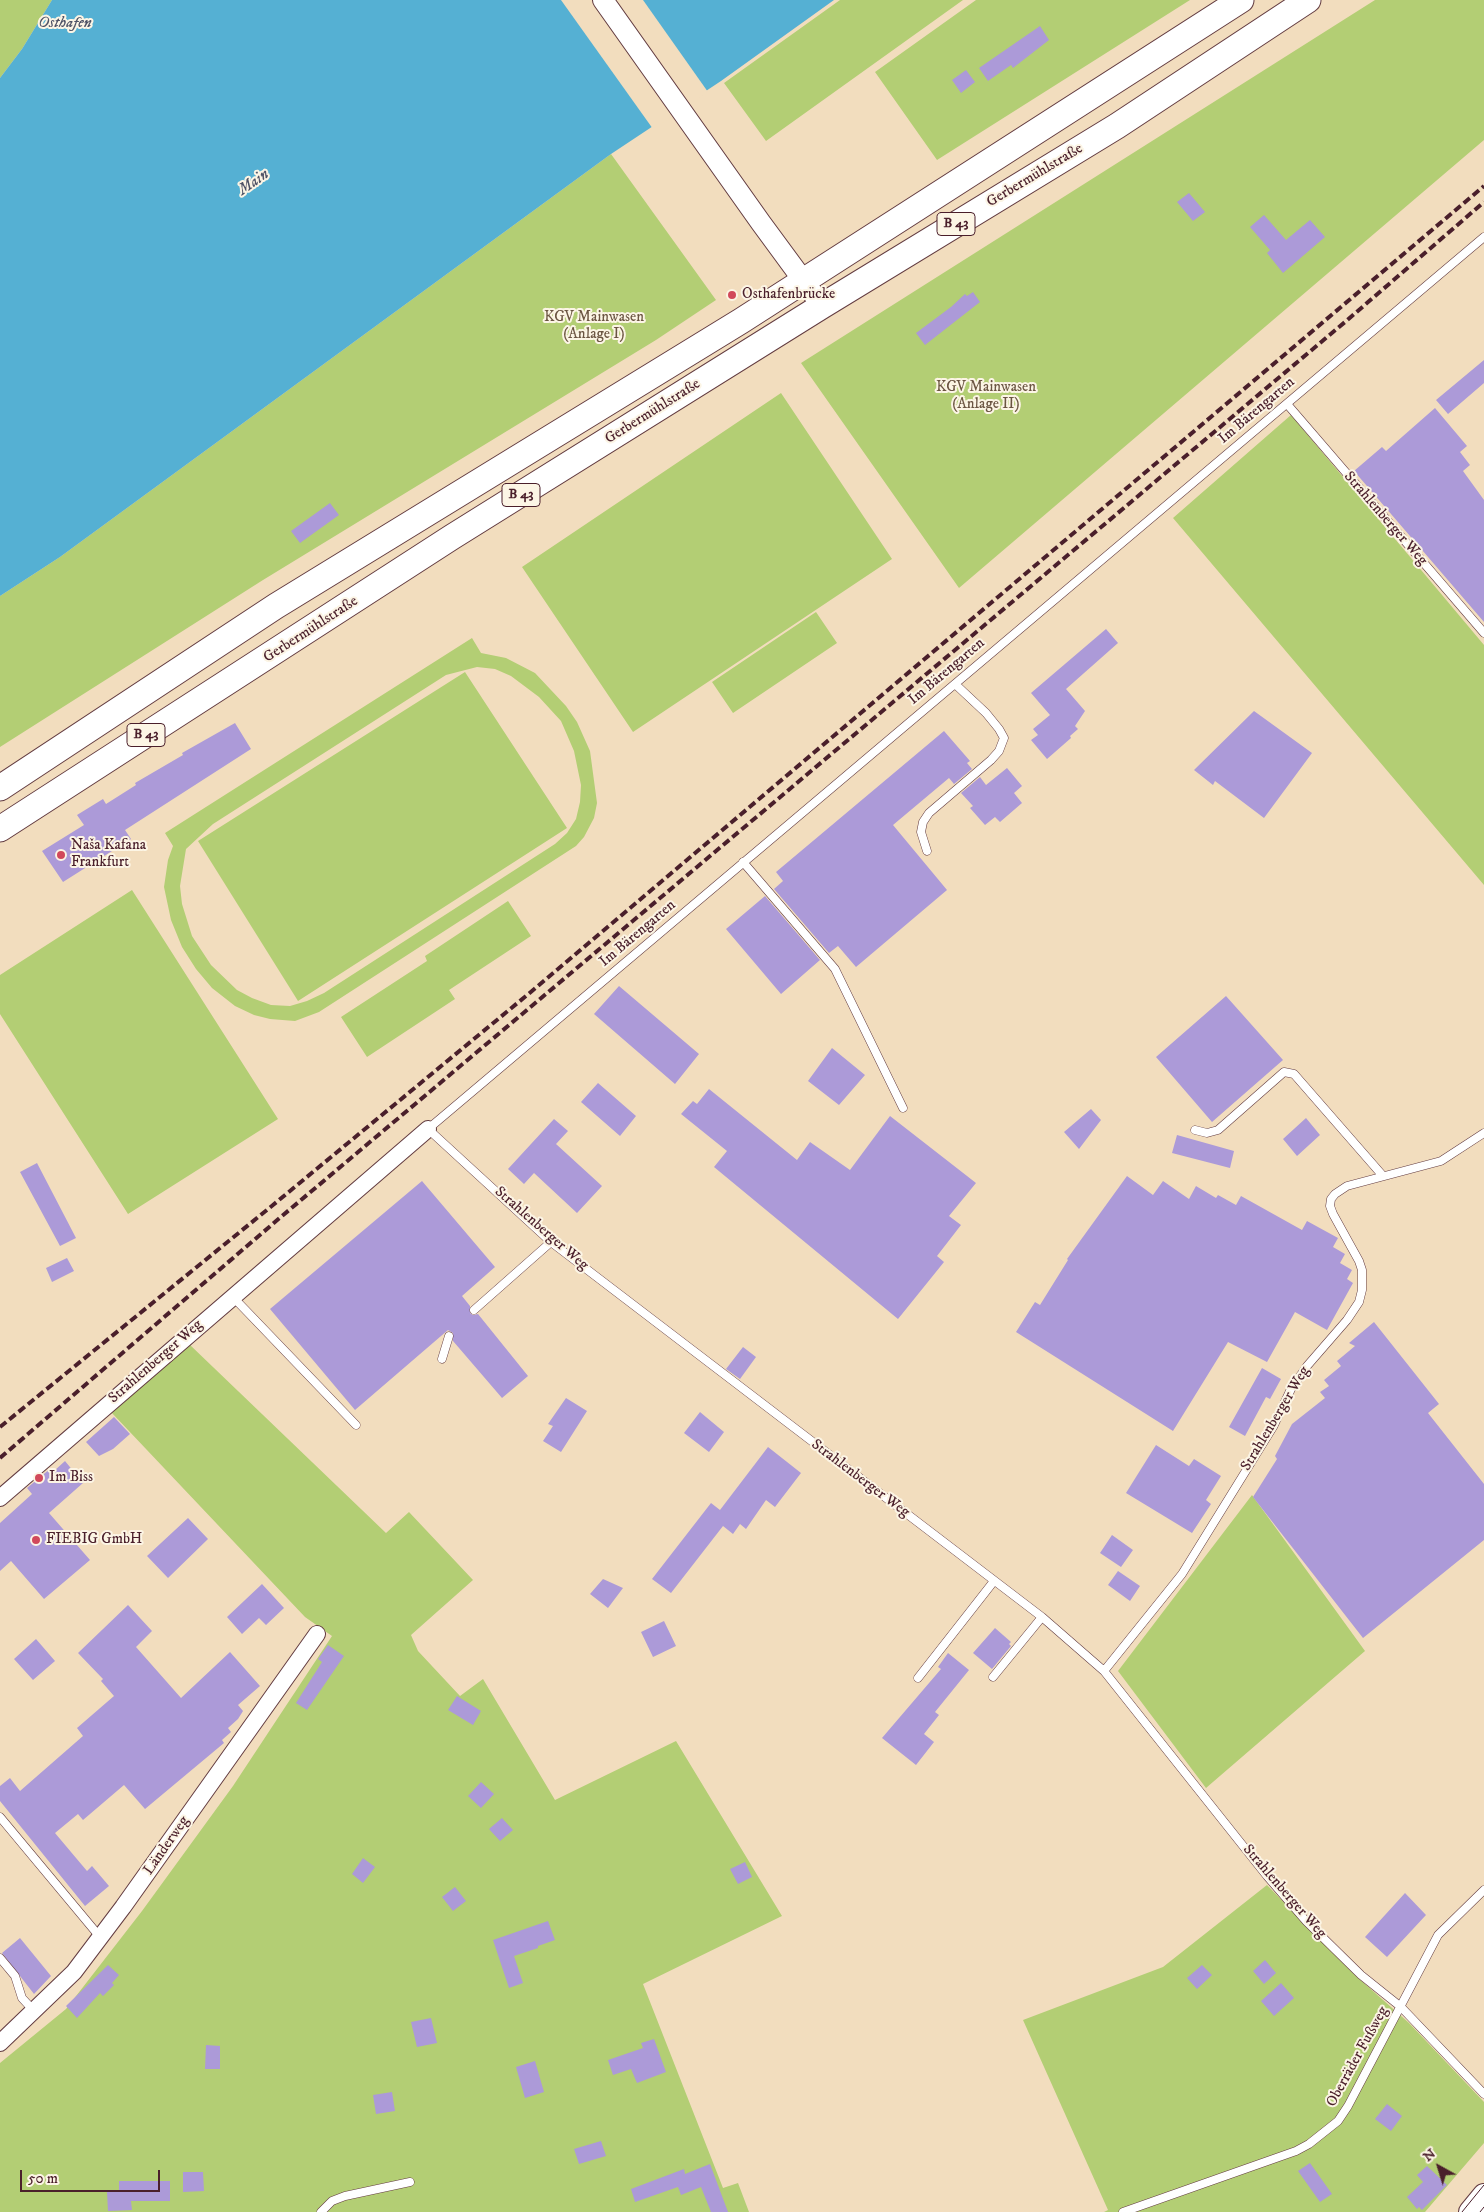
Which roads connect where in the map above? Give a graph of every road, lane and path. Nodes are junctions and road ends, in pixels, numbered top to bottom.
1 (603, 0) edge
2 (1241, 0) edge
3 (1308, 0) edge
4 (1484, 237) edge
5 (804, 280) junction
6 (822, 306) junction
7 (1287, 404) junction
8 (1484, 634) edge
9 (955, 684) junction
10 (0, 788) edge
11 (0, 829) edge
12 (927, 851) dead end
13 (744, 862) junction
14 (903, 1108) dead end
15 (428, 1129) junction
16 (1195, 1130) dead end
17 (1484, 1133) edge
18 (1383, 1176) junction
19 (551, 1242) junction
20 (232, 1296) junction
21 (474, 1310) dead end
22 (449, 1336) dead end
23 (442, 1359) dead end
24 (356, 1425) dead end
25 (0, 1498) edge
26 (994, 1581) junction
27 (1042, 1617) junction
28 (317, 1634) dead end
29 (1104, 1671) junction
30 (993, 1677) dead end
31 (918, 1678) dead end
32 (0, 1817) edge
33 (1484, 1890) edge
34 (100, 1938) junction
35 (0, 1958) edge
36 (1401, 2007) junction
37 (34, 2011) junction
38 (0, 2043) edge
39 (1484, 2094) edge
40 (410, 2182) dead end
41 (1484, 2195) edge
42 (321, 2212) edge
43 (1123, 2212) edge
44 (1470, 2212) edge

1 - 5 street
2 - 5 main road, Gerbermühlstraße / B 43
3 - 6 main road, Gerbermühlstraße / B 43
4 - 7 lane, Im Bärengarten
5 - 6 street
5 - 10 main road, Gerbermühlstraße / B 43
6 - 11 main road, Gerbermühlstraße / B 43
7 - 8 lane, Strahlenberger Weg
7 - 9 lane, Im Bärengarten
9 - 12 lane
9 - 13 lane, Im Bärengarten
13 - 14 lane
13 - 15 lane, Im Bärengarten
15 - 19 lane, Strahlenberger Weg
15 - 20 street, Strahlenberger Weg
16 - 18 lane
17 - 18 lane, Strahlenberger Weg
18 - 29 lane, Strahlenberger Weg
19 - 21 lane
19 - 26 lane, Strahlenberger Weg
20 - 24 lane
20 - 25 street, Strahlenberger Weg
22 - 23 lane
26 - 27 lane, Strahlenberger Weg
26 - 31 lane
27 - 29 lane, Strahlenberger Weg
27 - 30 lane
28 - 34 street, Länderweg
29 - 36 lane, Strahlenberger Weg
32 - 34 lane
33 - 36 lane, Oberräder Fußweg
34 - 37 street, Länderweg
35 - 37 lane
36 - 39 lane, Strahlenberger Weg
36 - 43 lane, Oberräder Fußweg
37 - 38 street, Länderweg
40 - 42 lane
41 - 44 main road

